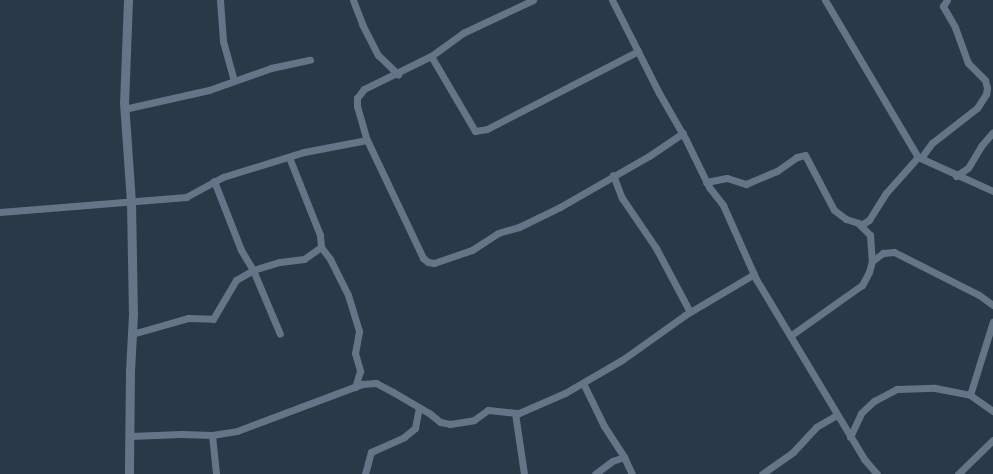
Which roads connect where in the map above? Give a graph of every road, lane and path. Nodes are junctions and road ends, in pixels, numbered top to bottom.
1 (128, 0) edge
2 (220, 0) edge
3 (353, 0) edge
4 (533, 0) edge
5 (612, 0) edge
6 (825, 0) edge
7 (947, 0) edge
8 (638, 50) junction
9 (432, 56) junction
10 (310, 60) dead end
11 (398, 74) junction
12 (234, 81) junction
13 (124, 109) junction
14 (993, 132) edge
15 (682, 133) junction
16 (367, 140) junction
17 (289, 157) junction
18 (920, 158) junction
19 (613, 175) junction
20 (956, 176) junction
21 (214, 181) junction
22 (706, 182) junction
23 (993, 191) edge
24 (131, 202) junction
25 (0, 212) edge
26 (861, 225) junction
27 (321, 247) junction
28 (872, 261) junction
29 (252, 270) junction
30 (754, 274) junction
31 (993, 305) edge
32 (690, 312) junction
33 (993, 321) edge
34 (132, 334) junction
35 (280, 334) dead end
36 (790, 336) junction
37 (583, 382) junction
38 (355, 387) junction
39 (970, 395) junction
40 (419, 407) junction
41 (993, 411) edge
42 (515, 413) junction
43 (837, 415) junction
44 (212, 435) junction
45 (130, 436) junction
46 (850, 437) junction
47 (993, 440) edge
48 (624, 457) junction
49 (129, 474) edge
50 (216, 474) edge
51 (365, 474) edge
52 (524, 474) edge
53 (594, 474) edge
54 (632, 474) edge
55 (762, 474) edge
56 (877, 474) edge
57 (958, 474) edge

1 - 13 street
2 - 12 street
3 - 11 street
4 - 9 street
5 - 8 street
6 - 18 street
7 - 18 street
8 - 9 street
8 - 15 street
9 - 11 street
10 - 12 street
11 - 16 street
12 - 13 street
13 - 24 street
14 - 20 street
15 - 19 street
15 - 22 street
16 - 17 street
16 - 19 street
17 - 21 street
17 - 27 street
18 - 20 street
18 - 26 street
19 - 32 street
20 - 23 street
21 - 24 street
21 - 29 street
22 - 26 street
22 - 30 street
24 - 25 street
24 - 34 street
26 - 28 street
27 - 29 street
27 - 38 street
28 - 31 street
28 - 36 street
29 - 34 street
29 - 35 street
30 - 32 street
30 - 36 street
32 - 37 street
33 - 39 street
34 - 45 street
36 - 43 street
37 - 42 street
37 - 48 street
38 - 40 street
38 - 44 street
39 - 41 street
39 - 46 street
40 - 42 street
40 - 51 street
42 - 52 street
43 - 46 street
43 - 55 street
44 - 45 street
44 - 50 street
45 - 49 street
46 - 56 street
47 - 57 street
48 - 53 street
48 - 54 street

